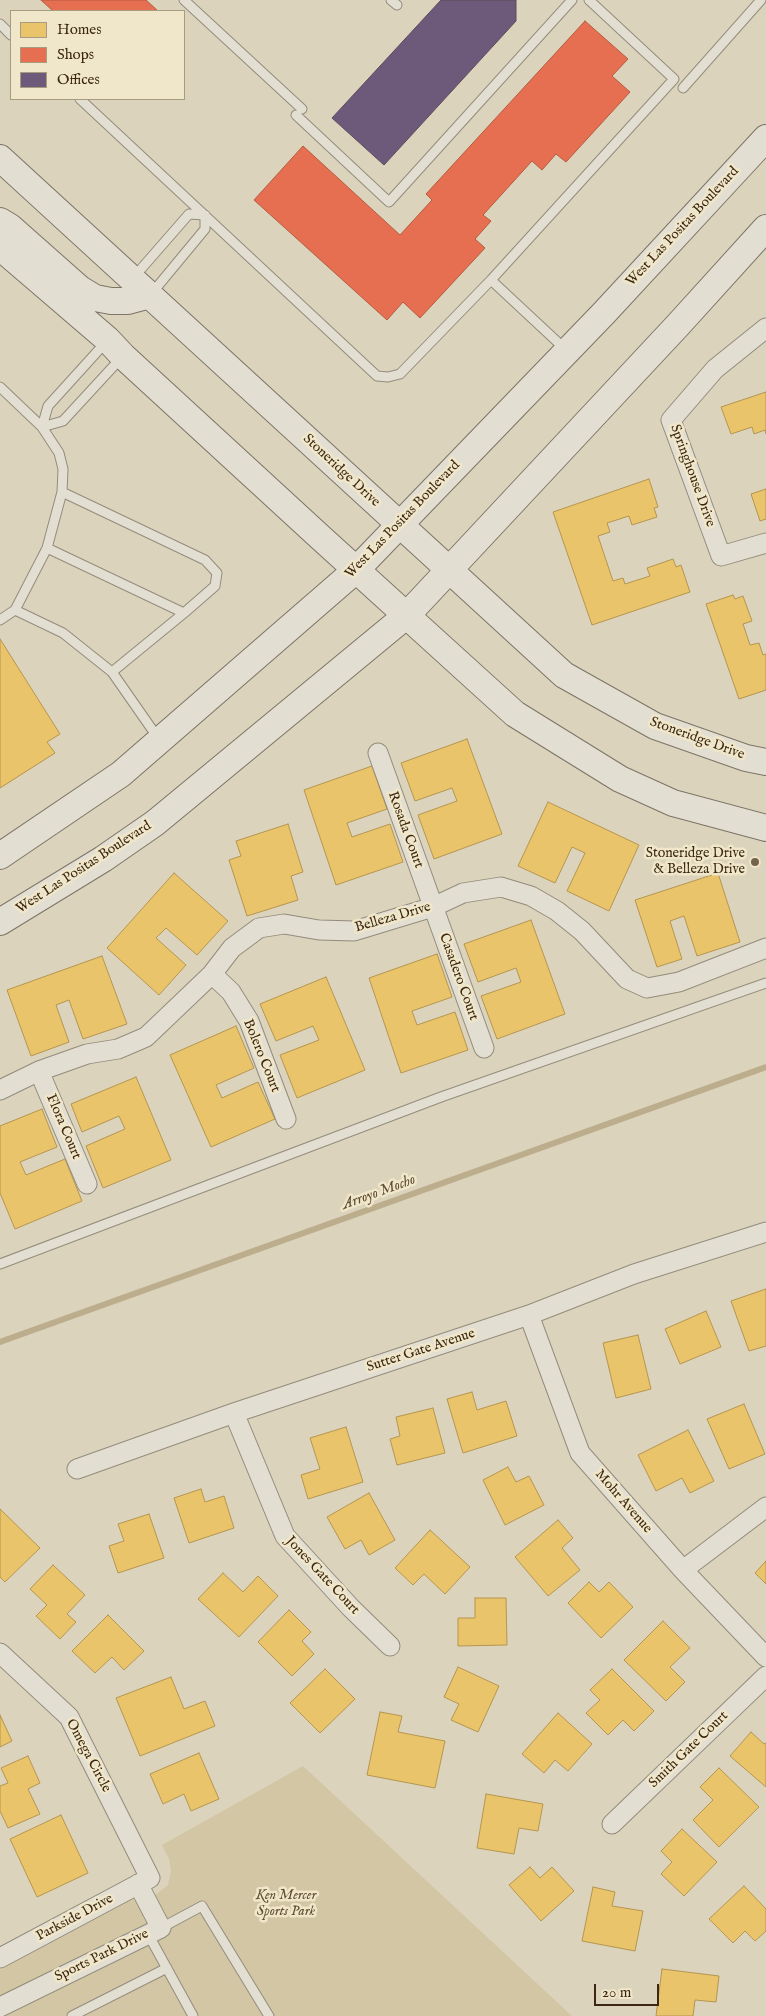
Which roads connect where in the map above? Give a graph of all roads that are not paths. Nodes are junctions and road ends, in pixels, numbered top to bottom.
1 (184, 0) edge
2 (572, 0) edge
3 (588, 0) edge
4 (761, 0) edge
5 (0, 24) edge
6 (10, 34) edge
7 (683, 88) dead end
8 (81, 100) edge
9 (766, 138) edge
10 (0, 158) edge
11 (205, 215) junction
12 (0, 221) edge
13 (766, 228) edge
14 (0, 247) edge
15 (490, 280) junction
16 (141, 287) junction
17 (766, 328) edge
18 (115, 348) junction
19 (567, 351) junction
20 (0, 387) edge
21 (42, 427) junction
22 (62, 492) junction
23 (400, 524) junction
24 (766, 543) edge
25 (47, 548) junction
26 (356, 570) junction
27 (450, 570) junction
28 (15, 610) junction
29 (184, 613) junction
30 (407, 615) junction
31 (0, 620) edge
32 (112, 672) junction
33 (160, 740) junction
34 (378, 753) dead end
35 (766, 762) edge
36 (766, 828) edge
37 (0, 856) edge
38 (433, 907) junction
39 (0, 922) edge
40 (766, 948) edge
41 (212, 974) junction
42 (766, 983) edge
43 (484, 1048) dead end
44 (39, 1070) junction
45 (0, 1090) edge
46 (286, 1119) dead end
47 (87, 1184) dead end
48 (766, 1232) edge
49 (0, 1264) edge
50 (529, 1315) junction
51 (234, 1413) junction
52 (77, 1469) dead end
53 (766, 1507) edge
54 (683, 1570) junction
55 (390, 1646) dead end
56 (0, 1653) edge
57 (766, 1657) edge
58 (766, 1676) edge
59 (612, 1824) dead end
60 (144, 1881) junction
61 (154, 1931) junction
62 (0, 1958) edge
63 (167, 1968) junction
64 (0, 2007) edge
65 (72, 2016) edge
66 (193, 2016) edge
67 (269, 2016) edge

1 - 2 lane
3 - 15 lane
4 - 7 lane
5 - 6 lane
8 - 11 lane
9 - 19 main road, West Las Positas Boulevard
10 - 16 main road, Stoneridge Drive
11 - 15 lane
11 - 16 lane
11 - 16 lane
12 - 16 main road
13 - 27 main road, West Las Positas Boulevard
14 - 18 main road
15 - 19 lane
16 - 23 main road, Stoneridge Drive
17 - 24 street, Springhouse Drive
18 - 21 lane
18 - 21 lane
18 - 26 main road
19 - 23 main road, West Las Positas Boulevard
20 - 21 lane
21 - 22 lane
22 - 25 lane
22 - 29 lane
23 - 26 main road, West Las Positas Boulevard
23 - 27 main road, Stoneridge Drive
25 - 28 lane
25 - 29 lane
26 - 30 main road
26 - 33 main road, West Las Positas Boulevard
27 - 30 main road, West Las Positas Boulevard
27 - 35 main road, Stoneridge Drive
28 - 31 lane
28 - 32 lane
29 - 32 lane
30 - 36 main road
30 - 39 main road, West Las Positas Boulevard
32 - 33 lane
33 - 37 main road, West Las Positas Boulevard
34 - 38 street, Rosada Court
38 - 40 street, Belleza Drive
38 - 41 street, Belleza Drive
38 - 43 street, Casadero Court
41 - 44 street, Belleza Drive
41 - 46 street, Bolero Court
42 - 49 lane
44 - 45 street, Belleza Drive
44 - 47 street, Flora Court
48 - 50 street, Sutter Gate Avenue
50 - 51 street, Sutter Gate Avenue
50 - 54 street, Mohr Avenue
51 - 52 street, Sutter Gate Avenue
51 - 55 street, Jones Gate Court
53 - 54 street
54 - 57 street, Mohr Avenue
56 - 60 street, Omega Circle
58 - 59 street, Smith Gate Court
60 - 61 street, Sports Park Drive
60 - 62 street, Parkside Drive
61 - 63 lane
61 - 64 street, Sports Park Drive
61 - 67 lane
63 - 65 lane
63 - 66 lane

